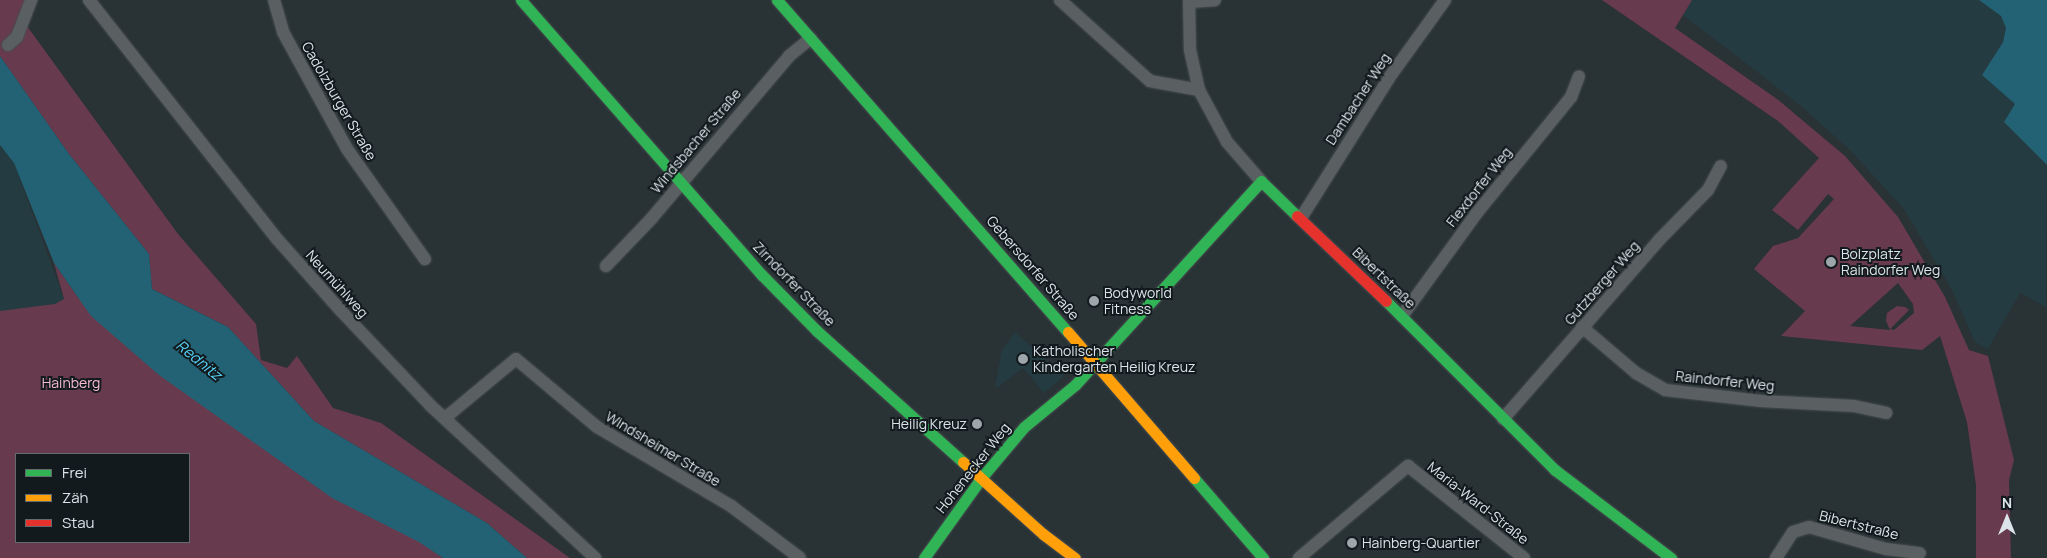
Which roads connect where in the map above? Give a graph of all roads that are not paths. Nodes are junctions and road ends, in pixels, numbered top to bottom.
1 (32, 0) edge
2 (89, 0) edge
3 (274, 0) edge
4 (521, 0) edge
5 (777, 0) edge
6 (1060, 0) edge
7 (1215, 0) edge
8 (1445, 0) edge
9 (1189, 1) edge
10 (811, 38) junction
11 (8, 45) dead end
12 (1579, 76) dead end
13 (1199, 90) junction
14 (1721, 166) dead end
15 (1260, 181) junction
16 (681, 184) junction
17 (1301, 218) junction
18 (426, 259) dead end
19 (606, 266) dead end
20 (1402, 316) junction
21 (1582, 327) junction
22 (1095, 362) junction
23 (1886, 413) dead end
24 (444, 418) junction
25 (1503, 419) junction
26 (982, 477) junction
27 (1920, 553) dead end
28 (595, 558) edge
29 (800, 558) edge
30 (924, 558) edge
31 (1075, 558) edge
32 (1263, 558) edge
33 (1299, 558) edge
34 (1524, 558) edge
35 (1671, 558) edge
36 (1776, 558) edge

1 - 11 street
2 - 24 street, Neumühlweg
3 - 18 street, Cadolzburger Straße
4 - 16 street, Zirndorfer Straße
5 - 10 street, Gebersdorfer Straße
6 - 13 street
7 - 9 street
8 - 17 street, Dambacher Weg
9 - 13 street
10 - 16 street, Windsbacher Straße
10 - 22 street, Gebersdorfer Straße
12 - 20 street, Flexdorfer Weg
13 - 15 street
14 - 21 street, Gutzberger Weg
15 - 17 street, Bibertstraße
15 - 22 street
16 - 19 street, Windsbacher Straße
16 - 26 street, Zirndorfer Straße
17 - 20 street, Bibertstraße
20 - 25 street, Bibertstraße
21 - 23 street, Raindorfer Weg
21 - 25 street, Gutzberger Weg
22 - 26 street, Hohenecker Weg
22 - 32 street, Gebersdorfer Straße
24 - 28 street, Neumühlweg
24 - 29 street, Windsheimer Straße
25 - 35 street, Bibertstraße
26 - 30 street, Hohenecker Weg
26 - 31 street, Zirndorfer Straße
27 - 36 street, Bibertstraße
33 - 34 street, Maria-Ward-Straße

